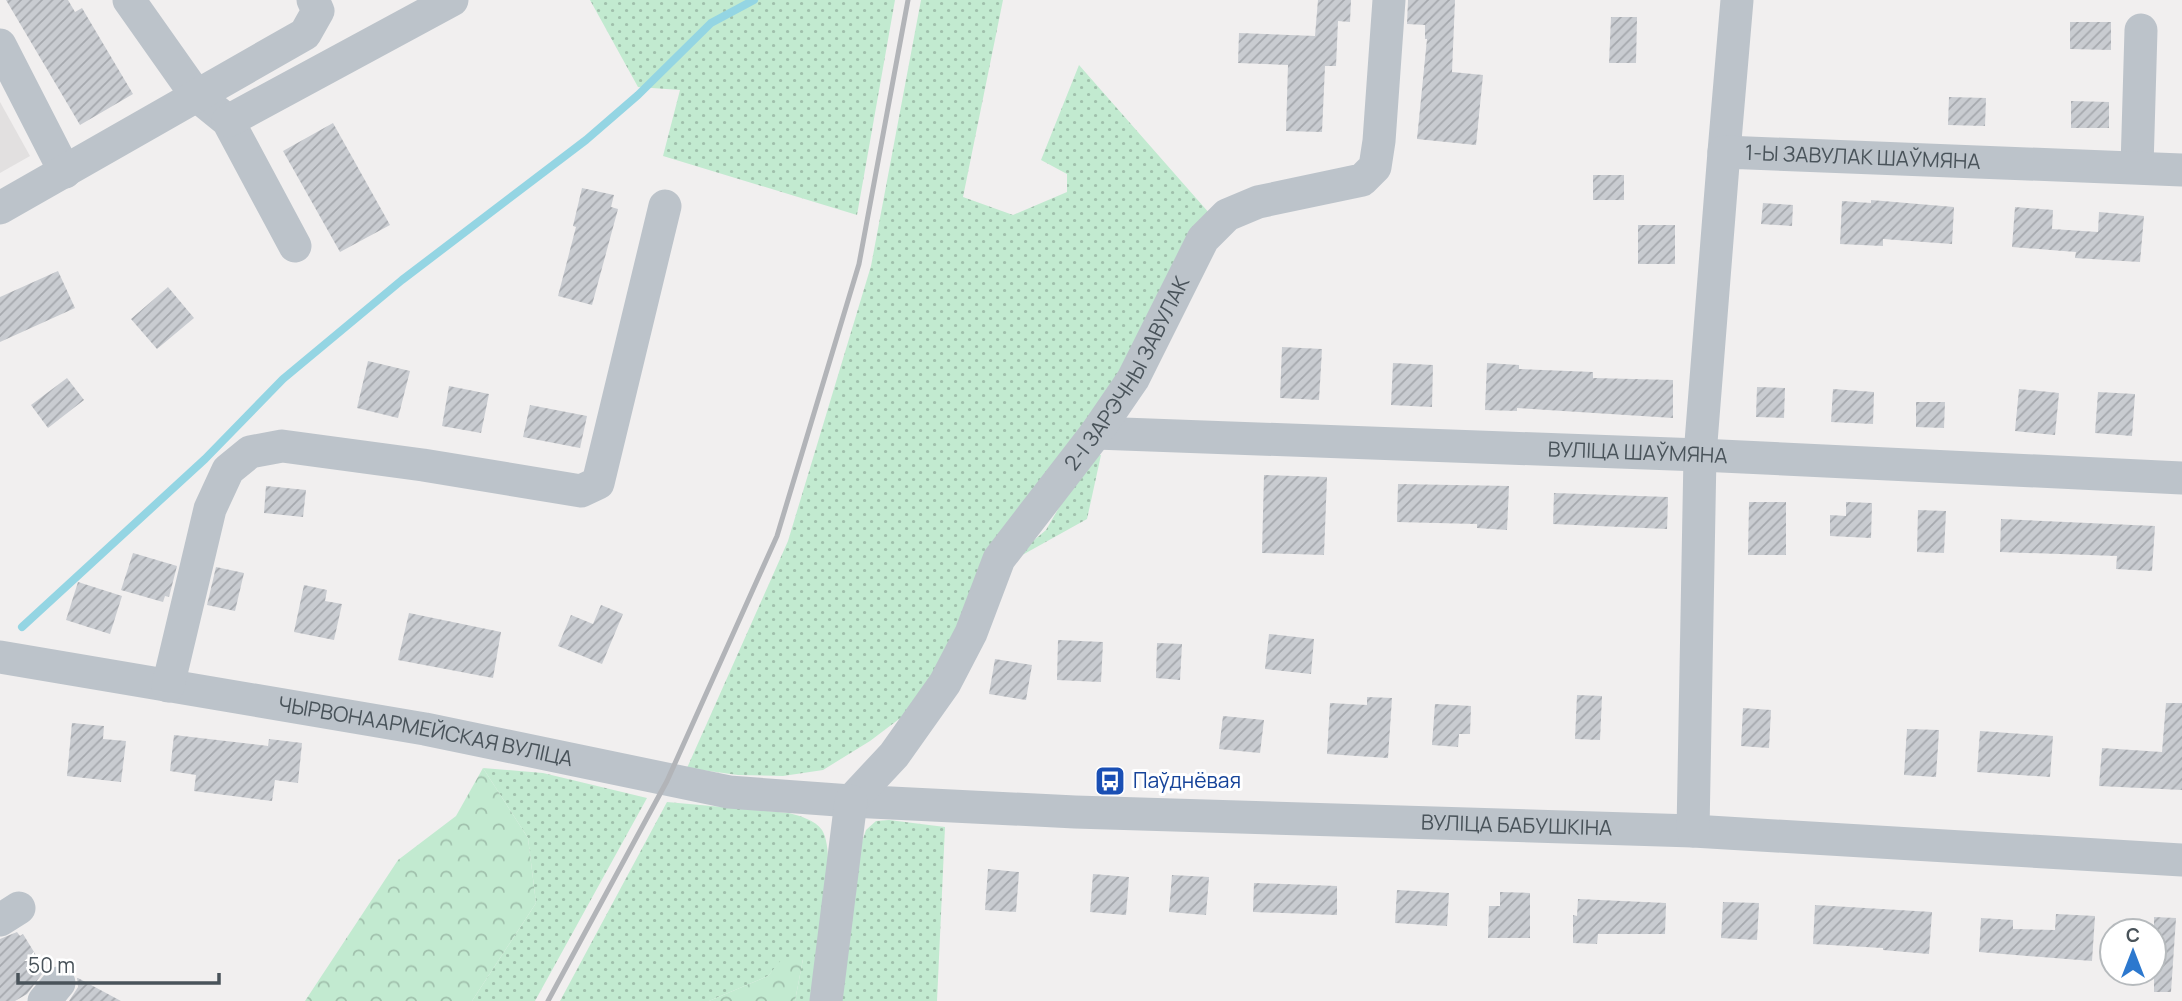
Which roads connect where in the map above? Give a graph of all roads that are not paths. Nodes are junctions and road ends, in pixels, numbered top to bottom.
1 (129, 0) edge
2 (313, 0) edge
3 (452, 0) edge
4 (1390, 0) edge
5 (1737, 0) edge
6 (2141, 30) dead end
7 (0, 44) edge
8 (196, 95) junction
9 (228, 121) junction
10 (1724, 152) junction
11 (78, 164) junction
12 (2137, 167) junction
13 (2182, 170) edge
14 (665, 206) dead end
15 (0, 208) edge
16 (295, 246) dead end
17 (1096, 433) junction
18 (1700, 455) junction
19 (2182, 478) edge
20 (0, 657) edge
21 (169, 687) junction
22 (851, 802) junction
23 (1693, 831) junction
24 (2182, 860) edge
25 (826, 1001) edge

1 - 8 street
2 - 8 street
3 - 9 street
4 - 17 street, 2-І ЗАРЭЧНЫ ЗАВУЛАК
5 - 10 street
6 - 12 street
7 - 11 street
8 - 9 street
8 - 11 street
9 - 16 street
10 - 12 street, 1-Ы ЗАВУЛАК ШАЎМЯНА
10 - 18 street, 1-Ы ЗАВУЛАК ШАЎМЯНА
11 - 15 street
12 - 13 street, 1-Ы ЗАВУЛАК ШАЎМЯНА
14 - 21 street
17 - 18 street, ВУЛІЦА ШАЎМЯНА
17 - 22 street, 2-І ЗАРЭЧНЫ ЗАВУЛАК
18 - 19 street, ВУЛІЦА ШАЎМЯНА
18 - 23 street, 1-Ы ЗАВУЛАК ШАЎМЯНА
20 - 21 street, ЧЫРВОНААРМЕЙСКАЯ ВУЛІЦА
21 - 22 street, ЧЫРВОНААРМЕЙСКАЯ ВУЛІЦА
22 - 23 street, ВУЛІЦА БАБУШКІНА
22 - 25 street
23 - 24 street, ВУЛІЦА БАБУШКІНА

